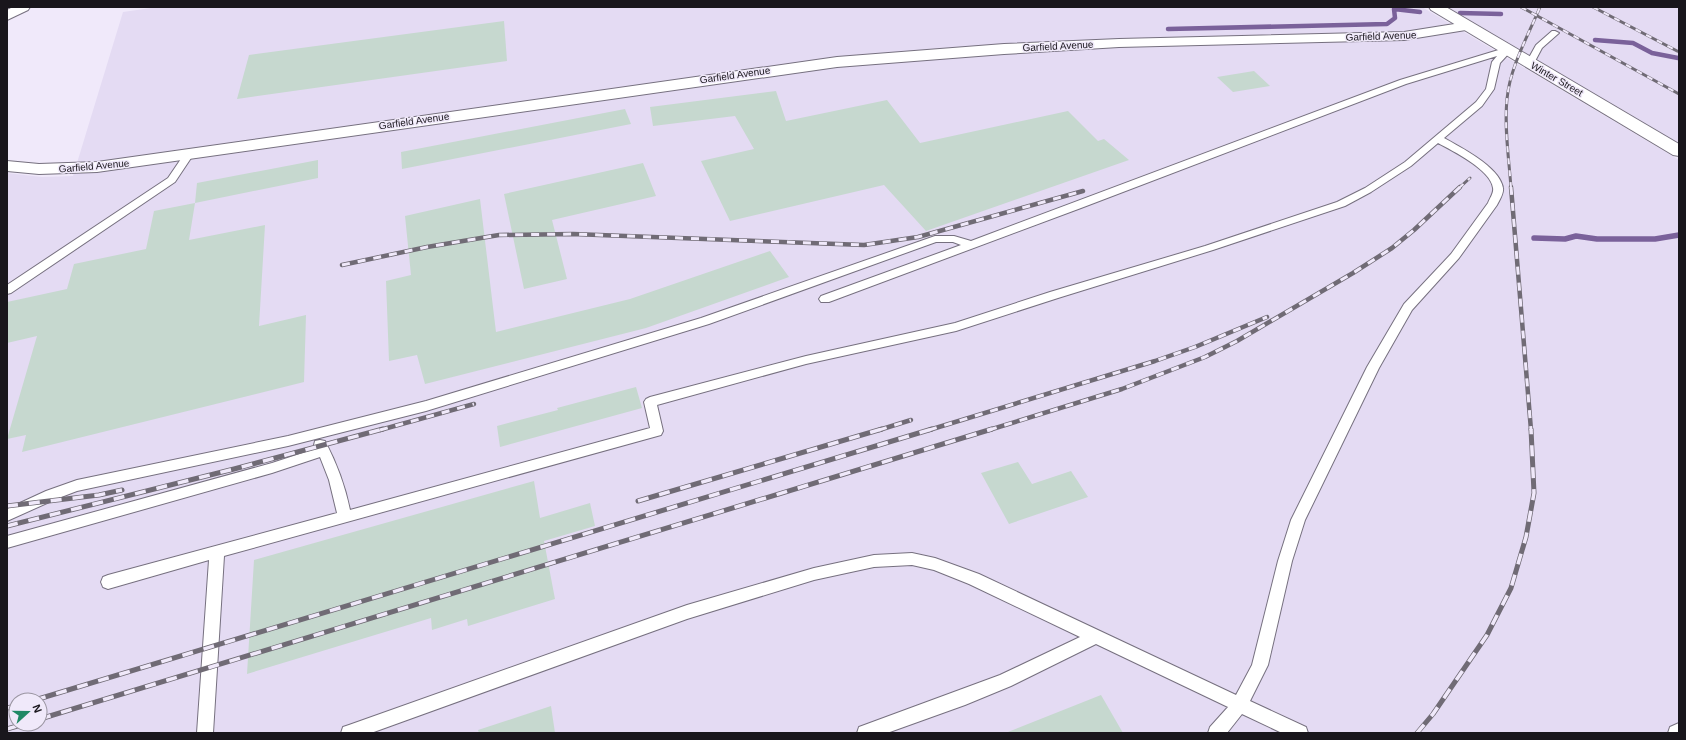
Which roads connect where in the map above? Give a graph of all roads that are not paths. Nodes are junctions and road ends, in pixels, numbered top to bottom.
1 (23, 7) edge
2 (1436, 7) edge
3 (7, 16) edge
4 (1468, 26) junction
5 (1555, 33) dead end
6 (1508, 50) junction
7 (1530, 63) junction
8 (1438, 139) junction
9 (1679, 151) edge
10 (188, 155) junction
11 (7, 166) edge
12 (971, 245) junction
13 (7, 290) edge
14 (825, 299) dead end
15 (317, 434) junction
16 (324, 451) junction
17 (7, 515) edge
18 (345, 517) junction
19 (7, 542) edge
20 (217, 552) junction
21 (108, 582) dead end
22 (1097, 636) junction
23 (1240, 704) junction
24 (1679, 731) edge
25 (205, 733) edge
26 (349, 733) edge
27 (865, 733) edge
28 (1216, 733) edge
29 (1300, 733) edge
30 (1676, 733) edge

1 - 3 main road
2 - 4 main road, Winter Street
4 - 6 main road, Winter Street
4 - 10 main road, Garfield Avenue
5 - 7 lane
6 - 7 main road, Winter Street
6 - 8 lane
6 - 12 lane
7 - 9 main road, Winter Street
8 - 18 lane
8 - 23 lane
10 - 11 main road, Garfield Avenue
10 - 13 lane
12 - 14 lane
12 - 15 lane
15 - 16 lane
15 - 17 lane
16 - 18 lane
16 - 19 lane
18 - 20 lane
20 - 21 lane
20 - 25 lane
22 - 23 lane
22 - 26 lane
22 - 27 lane
23 - 28 lane
23 - 29 lane
24 - 30 lane

